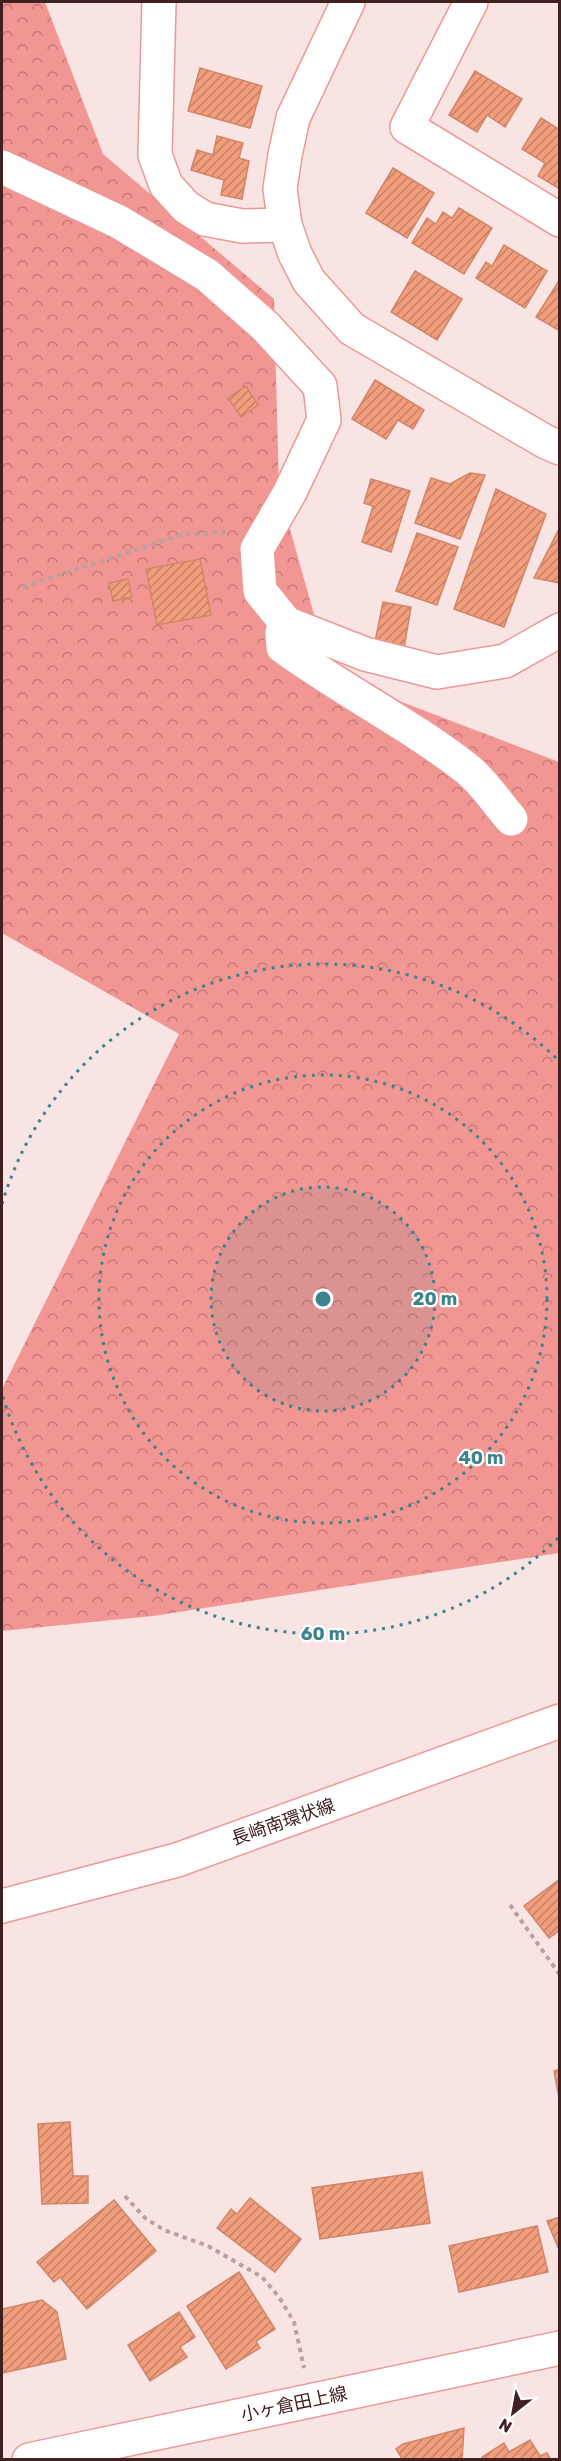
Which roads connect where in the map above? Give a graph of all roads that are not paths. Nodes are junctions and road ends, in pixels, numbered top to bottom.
1 (159, 2) edge
2 (348, 2) edge
3 (471, 2) edge
4 (2, 167) edge
5 (560, 220) edge
6 (285, 225) junction
7 (560, 447) edge
8 (286, 623) junction
9 (560, 630) edge
10 (511, 819) dead end
11 (560, 1722) edge
12 (2, 1906) edge
13 (560, 2348) edge
14 (29, 2460) edge

1 - 6 main road
2 - 6 main road
3 - 5 main road
4 - 8 main road
6 - 7 main road
8 - 9 main road
8 - 10 main road
11 - 12 main road, 長崎南環状線
13 - 14 main road, 小ヶ倉田上線

